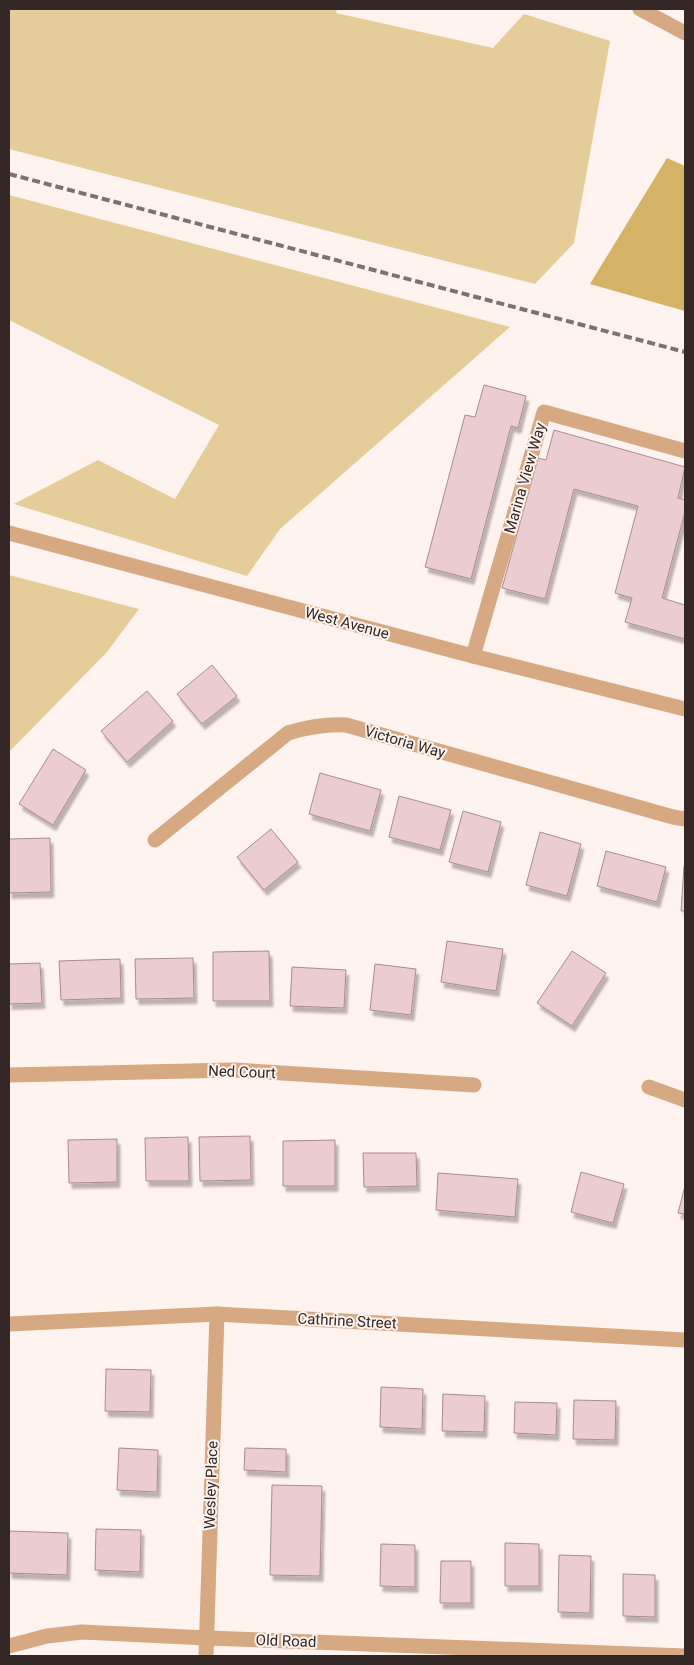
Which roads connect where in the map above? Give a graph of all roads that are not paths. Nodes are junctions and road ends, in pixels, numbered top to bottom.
1 (640, 9) edge
2 (685, 33) edge
3 (685, 451) edge
4 (9, 533) edge
5 (473, 656) junction
6 (685, 709) edge
7 (685, 819) edge
8 (155, 840) dead end
9 (9, 1075) edge
10 (474, 1085) dead end
11 (649, 1087) dead end
12 (685, 1100) edge
13 (217, 1314) junction
14 (9, 1324) edge
15 (685, 1340) edge
16 (206, 1638) junction
17 (9, 1646) edge
18 (529, 1654) edge
19 (206, 1656) edge
20 (685, 1656) edge

1 - 2 street
3 - 5 street, Marina View Way
4 - 5 street, West Avenue
5 - 6 street, West Avenue
7 - 8 street, Victoria Way
9 - 10 street, Ned Court
11 - 12 street
13 - 14 street, Cathrine Street
13 - 15 street, Cathrine Street
13 - 16 street, Wesley Place
16 - 17 street, Old Road
16 - 18 street, Old Road
16 - 19 street, Wesley Place
18 - 20 street, Old Road

